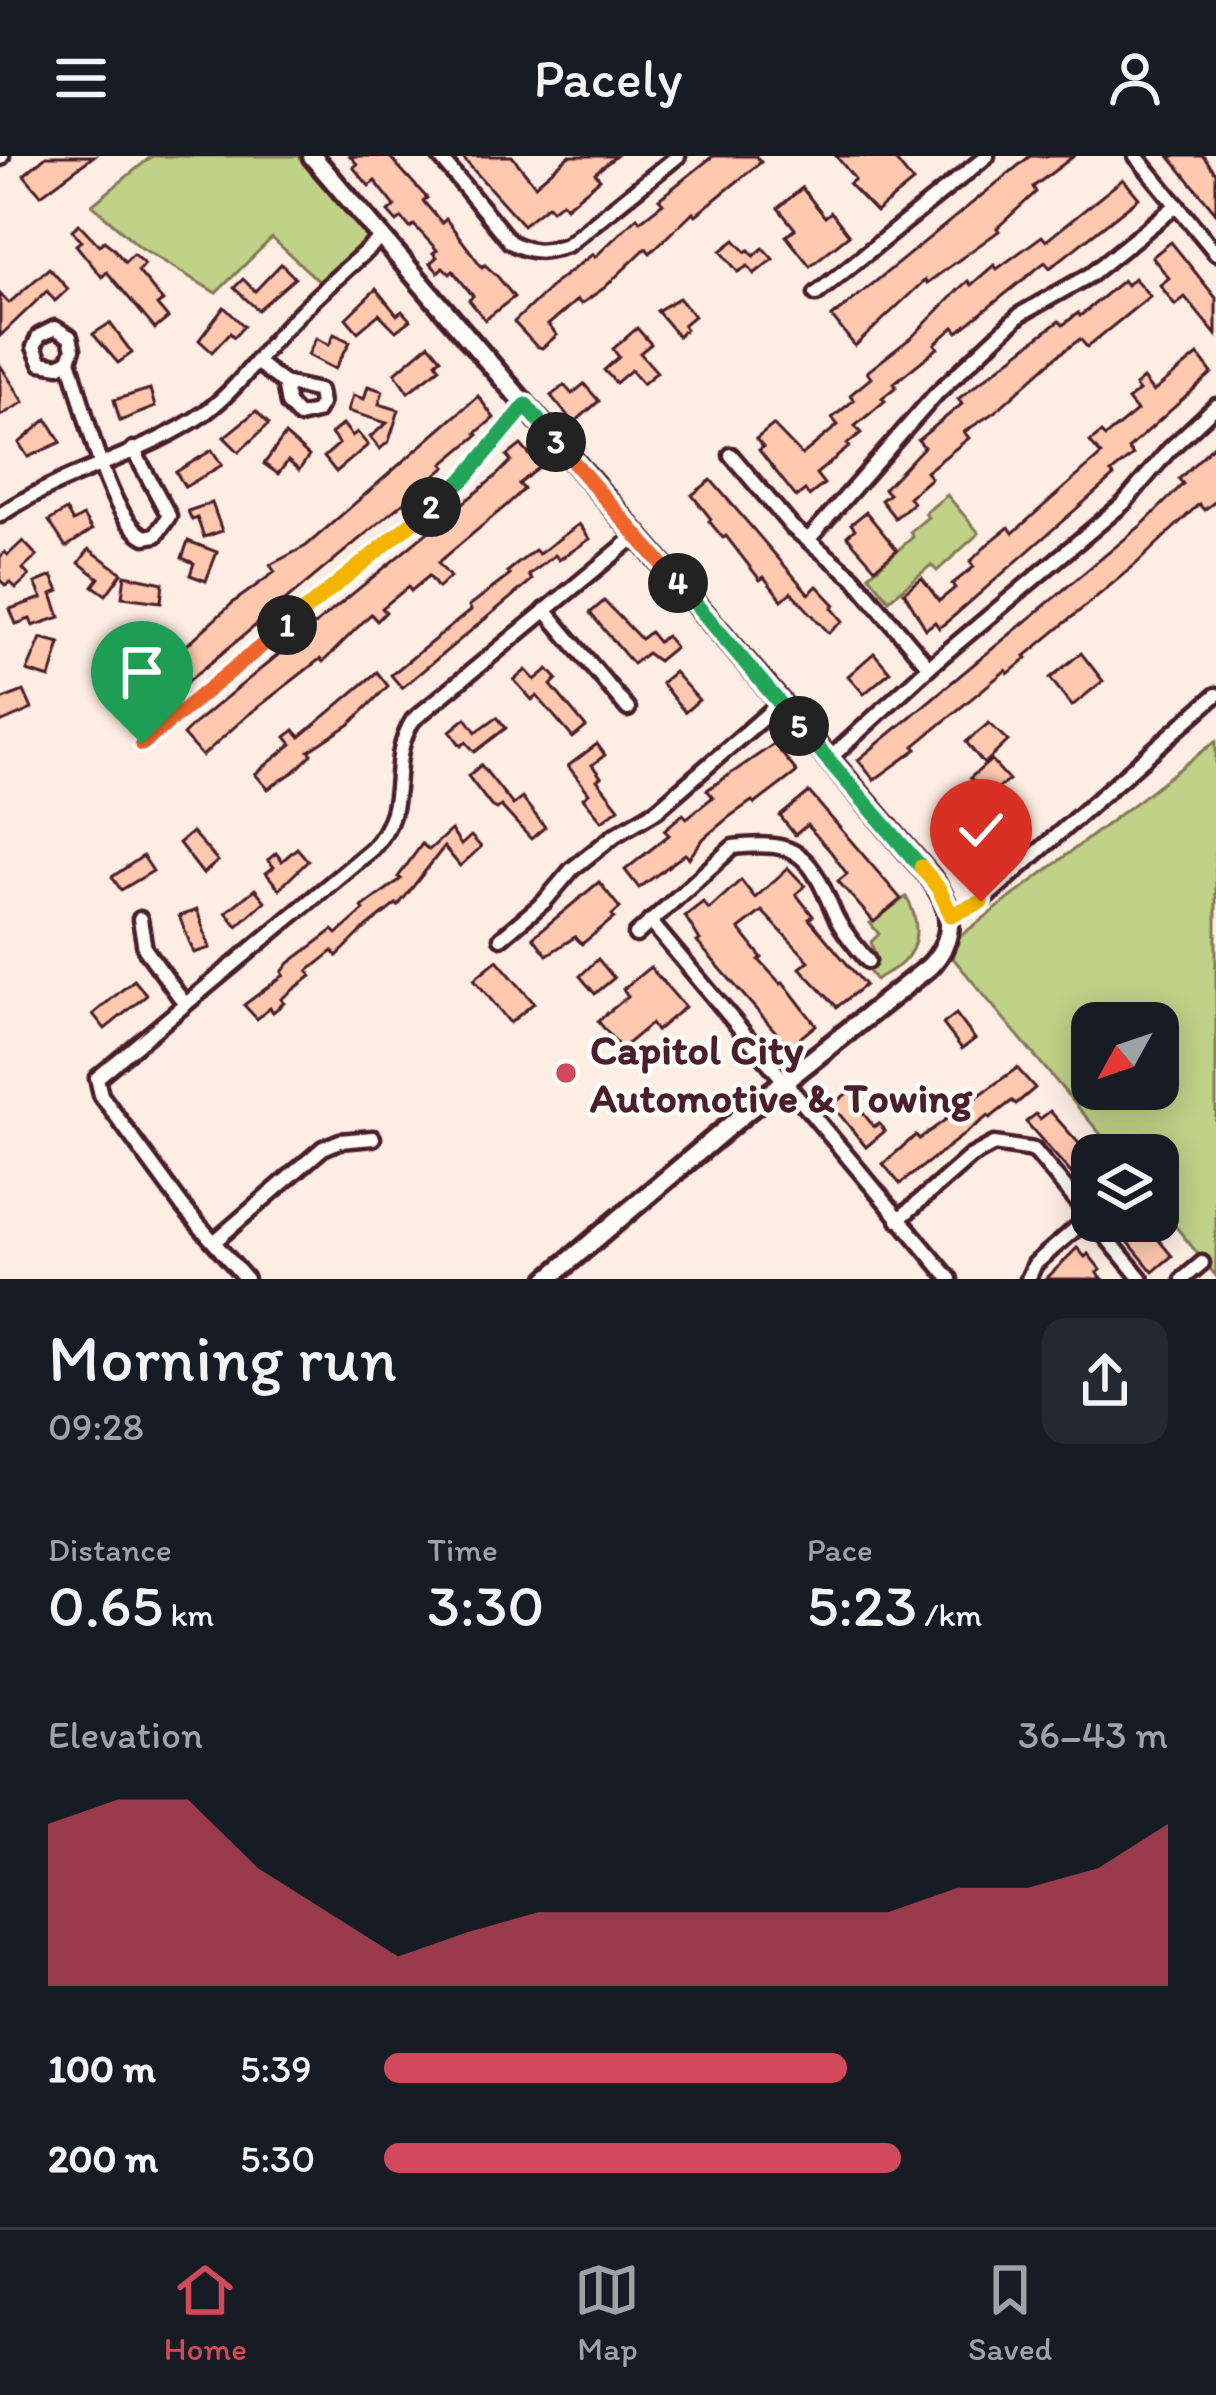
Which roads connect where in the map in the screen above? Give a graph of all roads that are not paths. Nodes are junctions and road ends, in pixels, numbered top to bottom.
1 (312, 156) edge
2 (439, 156) edge
3 (678, 156) edge
4 (987, 156) edge
5 (1136, 156) edge
6 (1177, 206) junction
7 (383, 236) junction
8 (1216, 253) edge
9 (816, 294) dead end
10 (68, 360) dead end
11 (256, 362) junction
12 (284, 383) dead end
13 (526, 405) junction
14 (1216, 406) edge
15 (134, 448) junction
16 (731, 455) dead end
17 (99, 462) junction
18 (0, 514) edge
19 (637, 535) junction
20 (808, 540) junction
21 (545, 610) junction
22 (929, 667) junction
23 (1216, 695) edge
24 (780, 703) junction
25 (628, 709) dead end
26 (142, 744) dead end
27 (828, 760) junction
28 (400, 788) junction
29 (416, 793) dead end
30 (951, 915) junction
31 (140, 919) dead end
32 (650, 921) junction
33 (636, 934) dead end
34 (501, 938) dead end
35 (868, 961) dead end
36 (185, 1004) junction
37 (784, 1082) junction
38 (373, 1138) dead end
39 (1071, 1195) edge
40 (898, 1220) junction
41 (1071, 1233) edge
42 (214, 1242) junction
43 (1110, 1242) edge
44 (1202, 1263) dead end
45 (246, 1279) edge
46 (548, 1279) edge
47 (950, 1279) edge
48 (1028, 1279) edge
49 (1142, 1279) edge
50 (1183, 1279) edge

1 - 7 street
2 - 3 street
4 - 9 street
5 - 6 street
6 - 8 street
6 - 20 street
7 - 11 street
7 - 13 street
10 - 17 street
11 - 12 street
11 - 15 street
13 - 19 street
13 - 26 street
14 - 22 street
15 - 17 street
15 - 17 street
16 - 20 street
17 - 18 street
19 - 21 street
19 - 24 street
20 - 22 street
21 - 25 street
21 - 28 street
22 - 27 street
23 - 30 street
24 - 27 street
24 - 34 street
27 - 30 street
28 - 29 street
28 - 36 street
30 - 37 street
31 - 36 street
32 - 33 street
32 - 35 street
32 - 37 street
36 - 42 street
37 - 40 street
37 - 46 street
38 - 42 street
39 - 40 street
40 - 47 street
41 - 48 street
42 - 45 street
43 - 49 street
44 - 50 street

